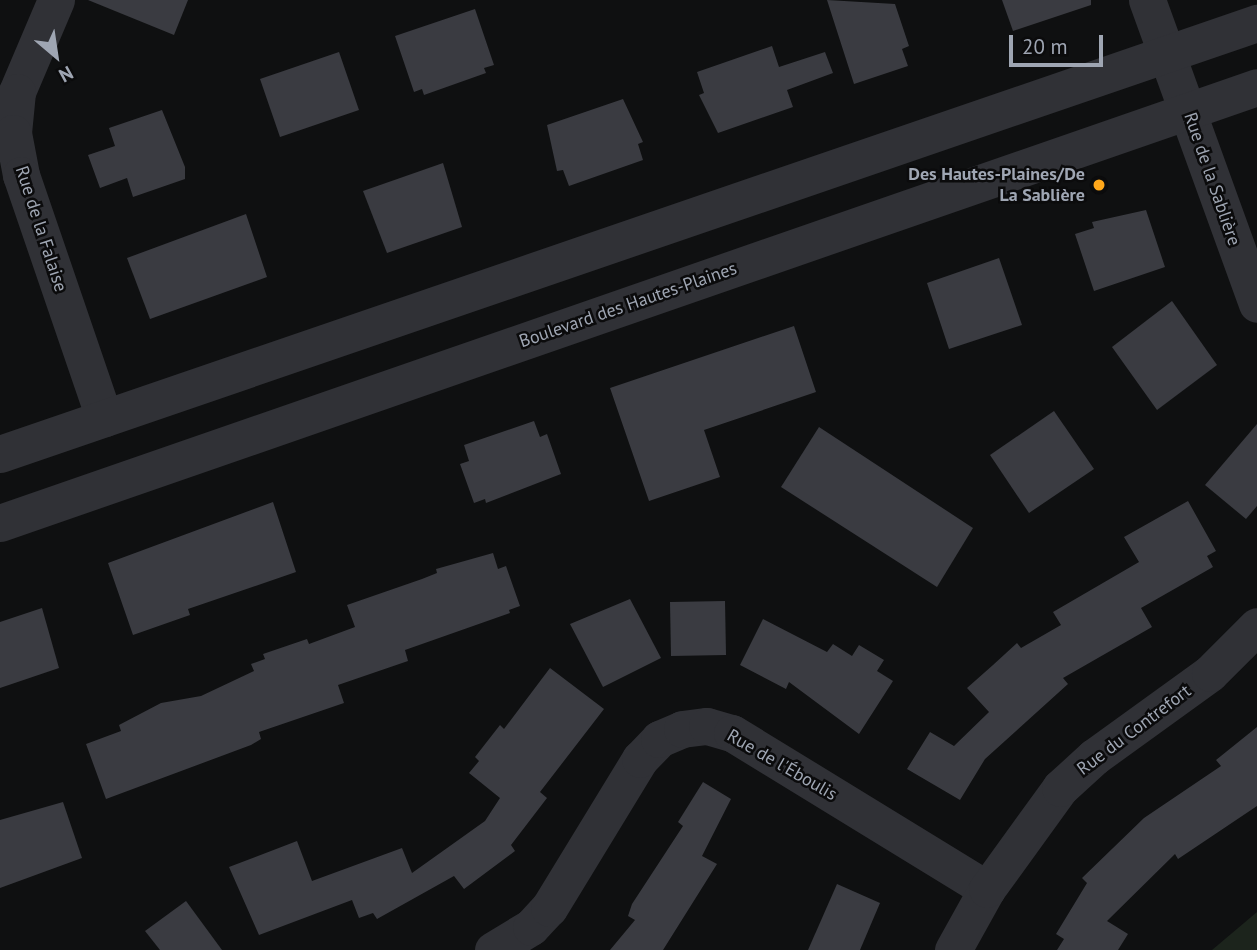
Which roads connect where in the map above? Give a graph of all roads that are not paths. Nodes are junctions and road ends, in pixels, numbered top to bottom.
1 (56, 0) edge
2 (1147, 0) edge
3 (1257, 23) edge
4 (1166, 53) junction
5 (1257, 87) edge
6 (1188, 111) junction
7 (1257, 304) edge
8 (104, 418) junction
9 (0, 454) edge
10 (0, 523) edge
11 (1257, 626) edge
12 (987, 889) junction
13 (493, 950) edge
14 (953, 950) edge

1 - 8 street, Rue de la Falaise
2 - 4 street
3 - 4 street
4 - 6 street, Rue de la Sablière
4 - 8 street
5 - 6 street, Boulevard des Hautes-Plaines
6 - 7 street, Rue de la Sablière
6 - 10 street, Boulevard des Hautes-Plaines
8 - 9 street
11 - 12 street, Rue du Contrefort
12 - 13 street, Rue de l'Éboulis
12 - 14 street, Rue du Contrefort

